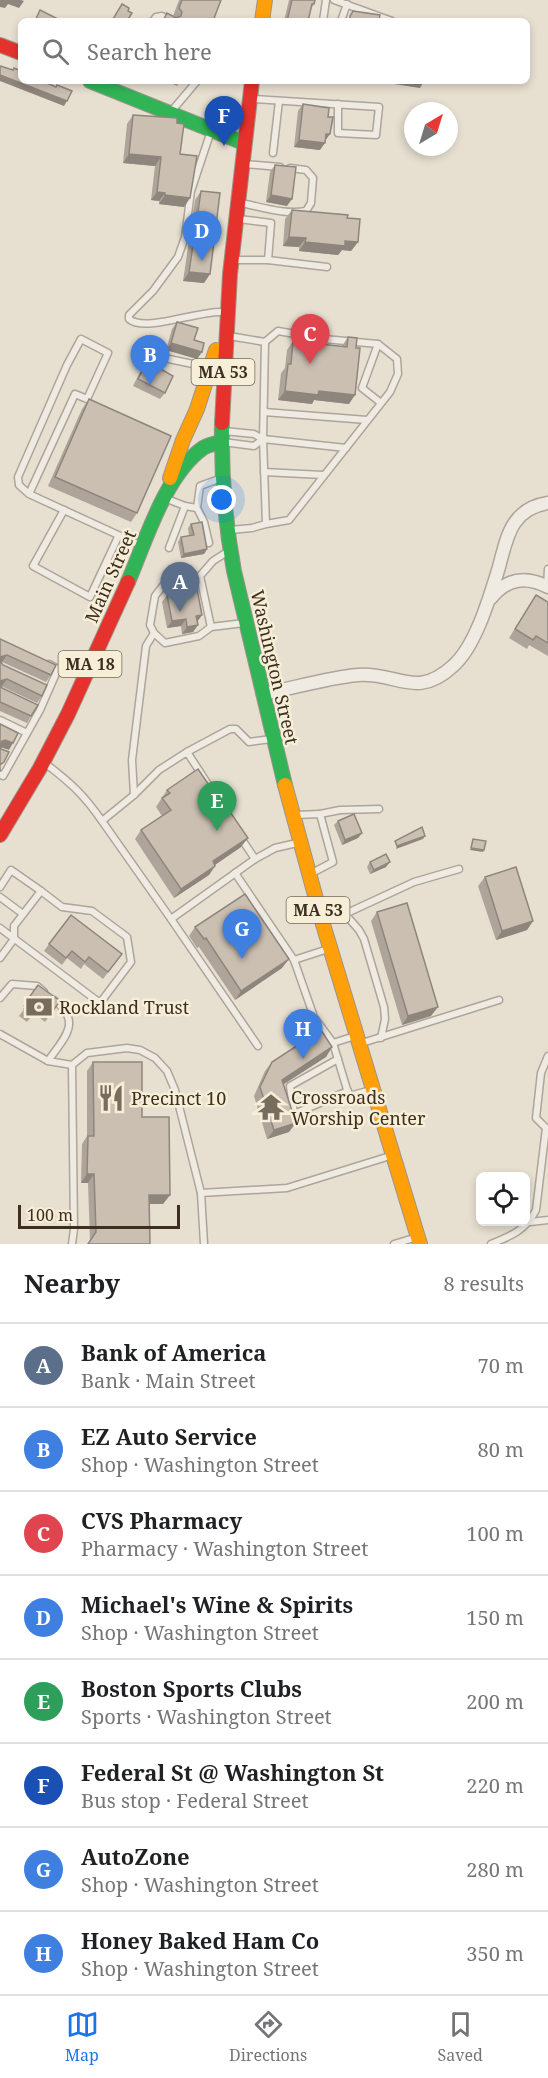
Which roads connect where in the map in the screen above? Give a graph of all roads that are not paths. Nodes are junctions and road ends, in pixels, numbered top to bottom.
1 (266, 0) edge
2 (326, 0) edge
3 (334, 0) edge
4 (348, 4) junction
5 (262, 18) edge
6 (323, 18) edge
7 (342, 18) edge
8 (384, 18) edge
9 (0, 45) edge
10 (18, 52) edge
11 (194, 84) edge
12 (252, 84) edge
13 (112, 85) edge
14 (250, 99) junction
15 (279, 101) junction
16 (338, 104) junction
17 (170, 113) junction
18 (211, 130) junction
19 (244, 143) junction
20 (273, 153) dead end
21 (242, 164) junction
22 (237, 202) junction
23 (235, 218) junction
24 (231, 260) junction
25 (268, 260) junction
26 (327, 267) dead end
27 (226, 313) junction
28 (225, 336) junction
29 (265, 342) junction
30 (378, 344) junction
31 (152, 353) dead end
32 (211, 367) junction
33 (87, 399) junction
34 (381, 403) junction
35 (96, 404) edge
36 (264, 412) junction
37 (367, 420) junction
38 (220, 436) junction
39 (262, 439) junction
40 (345, 448) junction
41 (179, 452) junction
42 (264, 472) junction
43 (323, 475) junction
44 (222, 478) junction
45 (166, 492) junction
46 (29, 494) junction
47 (548, 503) edge
48 (185, 506) junction
49 (197, 508) junction
50 (64, 510) junction
51 (266, 524) junction
52 (226, 531) junction
53 (118, 537) junction
54 (209, 543) dead end
55 (143, 547) junction
56 (169, 548) dead end
57 (230, 550) junction
58 (548, 569) edge
59 (200, 576) junction
60 (547, 587) edge
61 (486, 604) junction
62 (248, 623) junction
63 (211, 627) junction
64 (154, 633) junction
65 (39, 659) edge
66 (39, 685) edge
67 (49, 689) junction
68 (263, 694) junction
69 (30, 705) edge
70 (40, 710) junction
71 (0, 720) edge
72 (27, 733) junction
73 (273, 738) junction
74 (187, 752) junction
75 (43, 762) junction
76 (0, 774) edge
77 (134, 795) junction
78 (379, 809) dead end
79 (224, 811) edge
80 (320, 814) junction
81 (292, 815) junction
82 (102, 820) junction
83 (236, 830) edge
84 (0, 835) edge
85 (300, 842) junction
86 (255, 859) junction
87 (459, 868) dead end
88 (235, 873) junction
89 (308, 874) junction
90 (0, 887) edge
91 (41, 891) junction
92 (0, 897) edge
93 (23, 914) junction
94 (345, 914) junction
95 (171, 919) junction
96 (322, 921) junction
97 (0, 928) edge
98 (15, 939) junction
99 (330, 949) junction
100 (0, 958) edge
101 (294, 960) junction
102 (0, 998) edge
103 (499, 1000) dead end
104 (0, 1034) edge
105 (381, 1038) junction
106 (358, 1040) junction
107 (333, 1043) junction
108 (258, 1046) dead end
109 (548, 1056) edge
110 (338, 1059) junction
111 (48, 1061) junction
112 (72, 1065) junction
113 (372, 1089) junction
114 (348, 1091) junction
115 (547, 1128) edge
116 (392, 1155) junction
117 (201, 1193) junction
118 (548, 1220) edge
119 (530, 1222) joint
120 (526, 1226) edge
121 (419, 1241) edge
122 (72, 1244) edge
123 (204, 1244) edge
124 (394, 1244) edge
125 (491, 1244) edge

1 - 5 main road
2 - 6 lane
3 - 4 lane
4 - 7 lane
4 - 8 lane
9 - 10 main road
11 - 17 lane
12 - 14 main road, Washington Street / MA 53
13 - 17 main road
14 - 15 lane
14 - 19 main road, Washington Street / MA 53
15 - 16 lane
15 - 20 lane
16 - 16 lane
17 - 18 main road
18 - 19 main road
18 - 27 lane
19 - 21 main road, Washington Street / MA 53
21 - 22 main road, Washington Street / MA 53
21 - 22 lane
22 - 23 main road, Washington Street / MA 53
23 - 24 main road, Washington Street / MA 53
23 - 25 lane
24 - 25 lane
24 - 27 main road, Washington Street / MA 53
25 - 26 lane
27 - 28 main road, Washington Street / MA 53
27 - 32 main road
28 - 29 lane
28 - 38 main road, Washington Street / MA 53
29 - 30 lane
29 - 36 lane
30 - 34 lane
30 - 34 lane
31 - 32 lane
32 - 41 main road
33 - 35 lane
33 - 46 lane
33 - 46 lane
34 - 37 lane
36 - 37 lane
36 - 39 lane
37 - 40 lane
38 - 39 lane
38 - 39 lane
38 - 41 main road
38 - 44 main road, Washington Street / MA 53
38 - 45 main road, Main Street / MA 18
39 - 40 lane
39 - 42 lane
40 - 43 lane
41 - 45 main road, MA 18
42 - 43 lane
42 - 51 lane
43 - 51 lane
44 - 49 lane
44 - 52 main road, Washington Street / MA 53
45 - 48 lane
45 - 55 main road, Main Street / MA 18
46 - 50 lane
47 - 61 street
48 - 49 lane
48 - 56 lane
49 - 54 lane
50 - 53 lane
50 - 53 lane
51 - 52 lane
52 - 57 main road, Washington Street / MA 53
53 - 55 lane
55 - 75 main road, Main Street / MA 18
57 - 59 lane
57 - 62 main road, Washington Street / MA 53
58 - 60 lane
59 - 63 lane
59 - 64 lane
60 - 61 street
61 - 68 street
62 - 63 lane
62 - 68 main road, Washington Street / MA 53
63 - 64 lane
64 - 77 lane
65 - 67 lane
66 - 67 lane
67 - 70 lane
68 - 73 main road, Washington Street / MA 53
69 - 70 lane
70 - 72 lane
71 - 72 lane
72 - 76 lane
73 - 74 lane
73 - 81 main road, Washington Street / MA 53
74 - 77 lane
74 - 79 lane
75 - 82 lane
75 - 84 main road, Main Street / MA 18
77 - 82 lane
78 - 80 lane
80 - 81 lane
80 - 89 lane
81 - 85 main road, Washington Street / MA 53
82 - 95 lane
83 - 86 lane
85 - 86 lane
85 - 89 main road, Washington Street / MA 53
86 - 88 lane
87 - 94 lane
88 - 95 lane
88 - 101 lane
89 - 96 main road, Washington Street / MA 53
90 - 91 lane
91 - 93 lane
91 - 98 lane
92 - 93 lane
93 - 98 lane
94 - 96 lane
94 - 105 lane
95 - 108 lane
96 - 99 main road, Washington Street / MA 53
97 - 98 lane
98 - 100 lane
99 - 101 lane
99 - 106 main road, Washington Street / MA 53
101 - 107 lane
102 - 111 lane
103 - 105 lane
104 - 111 lane
105 - 106 lane
106 - 107 lane
106 - 113 main road, Washington Street / MA 53
107 - 110 lane
109 - 115 lane
110 - 114 lane
110 - 114 lane
111 - 112 lane
112 - 117 lane
112 - 122 lane
113 - 114 lane
113 - 116 main road, Washington Street / MA 53
115 - 119 lane
116 - 117 lane
116 - 121 main road, Washington Street / MA 53
117 - 123 lane
118 - 119 lane
120 - 125 lane
121 - 124 lane

